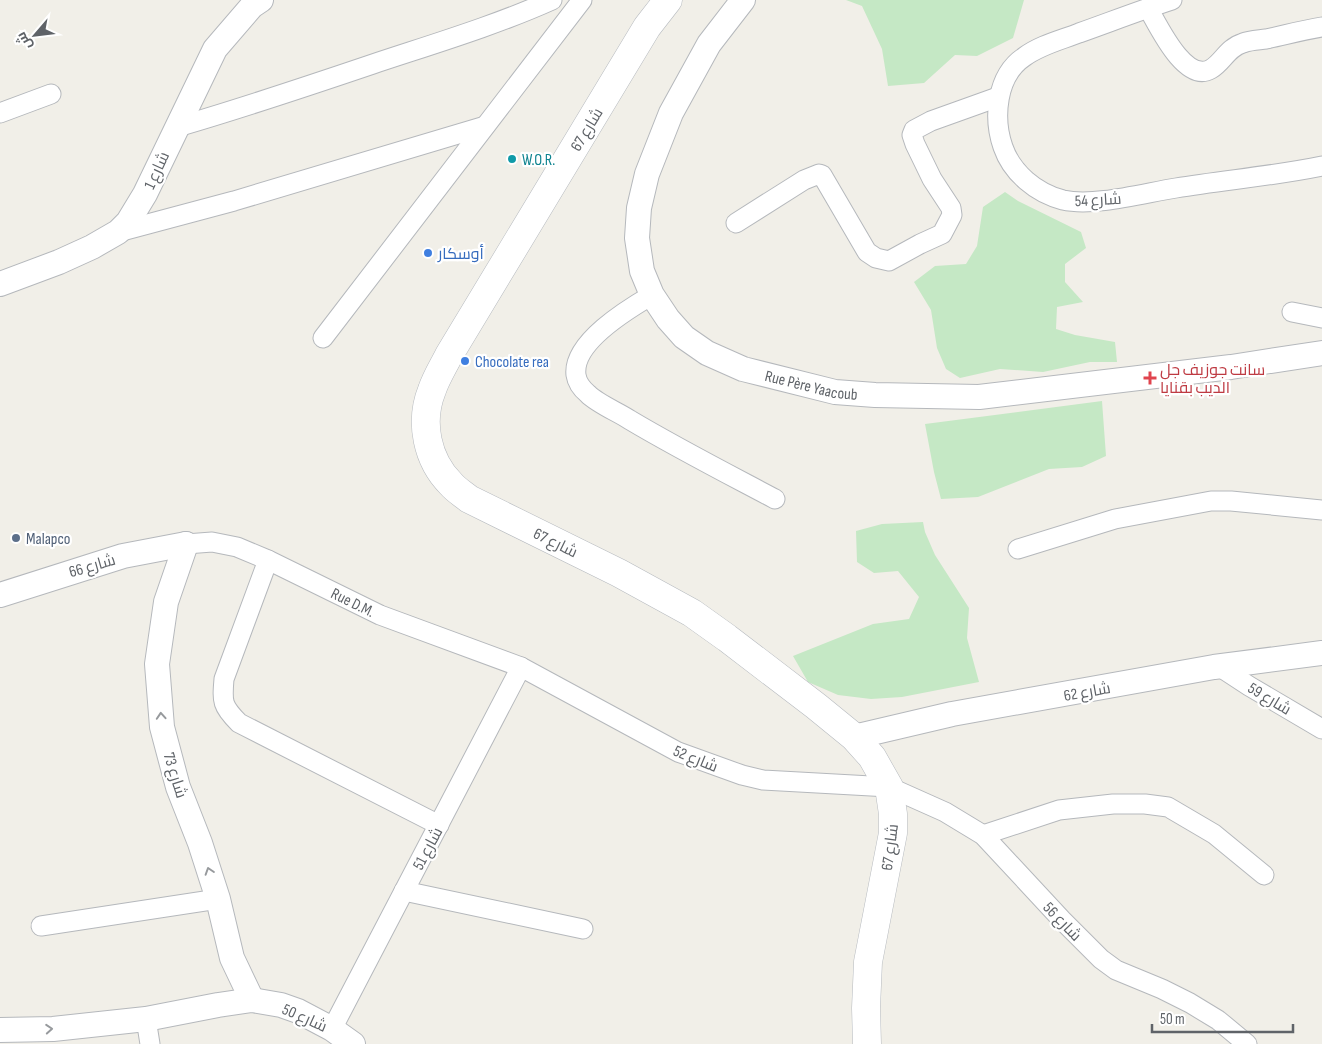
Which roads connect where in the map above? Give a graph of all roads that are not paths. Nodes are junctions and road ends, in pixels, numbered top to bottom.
1 (261, 0) edge
2 (552, 0) edge
3 (582, 0) edge
4 (668, 0) edge
5 (743, 0) edge
6 (1172, 0) edge
7 (1148, 8) junction
8 (1322, 27) edge
9 (51, 94) dead end
10 (998, 97) junction
11 (0, 113) edge
12 (485, 126) junction
13 (177, 127) junction
14 (1322, 166) edge
15 (736, 223) dead end
16 (118, 232) junction
17 (0, 284) edge
18 (652, 295) junction
19 (1292, 312) dead end
20 (1322, 318) edge
21 (322, 338) dead end
22 (1322, 353) edge
23 (774, 499) dead end
24 (1322, 510) edge
25 (186, 544) junction
26 (1018, 549) dead end
27 (268, 560) junction
28 (0, 594) edge
29 (1322, 653) edge
30 (1220, 666) junction
31 (521, 667) junction
32 (1322, 729) edge
33 (854, 737) junction
34 (889, 787) junction
35 (439, 825) junction
36 (983, 834) junction
37 (1264, 875) dead end
38 (404, 891) junction
39 (218, 900) junction
40 (41, 926) dead end
41 (583, 929) dead end
42 (232, 958) junction
43 (252, 1000) junction
44 (218, 1005) junction
45 (146, 1019) junction
46 (332, 1029) junction
47 (0, 1030) edge
48 (150, 1044) edge
49 (353, 1044) edge
50 (866, 1044) edge
51 (1247, 1044) edge

1 - 13 street, شارع 1
2 - 13 street
3 - 12 street
4 - 33 main road, شارع 67
5 - 18 street, Rue Père Yaacoub
6 - 7 street, شارع 54
7 - 8 street
7 - 10 street, شارع 54
9 - 11 street
10 - 14 street, شارع 54
10 - 15 street
12 - 16 street
12 - 21 street
13 - 16 street, شارع 1
16 - 17 street, شارع 1
18 - 22 street, Rue Père Yaacoub
18 - 23 street
19 - 20 street
24 - 26 street
25 - 27 street, Rue D.M.
25 - 28 street, شارع 66
39 -> 25 street, شارع 73
27 - 31 street, Rue D.M.
27 - 35 street
29 - 30 street, شارع 62
30 - 32 street, شارع 59
30 - 33 street, شارع 62
31 - 34 street, شارع 52
31 - 35 street, شارع 51
33 - 34 main road, شارع 67
34 - 36 street, شارع 56
34 - 50 main road, شارع 67
35 - 38 street, شارع 51
36 - 37 street
36 - 51 street, شارع 56
38 - 41 street
38 - 46 street, شارع 51
39 - 40 street
39 - 42 street, شارع 73
42 - 43 street, شارع 73
42 - 44 street
43 - 44 street, شارع 50
43 - 46 street, شارع 50
44 - 45 street, شارع 50
47 -> 45 street, شارع 50
45 - 48 street
46 - 49 street, شارع 50

